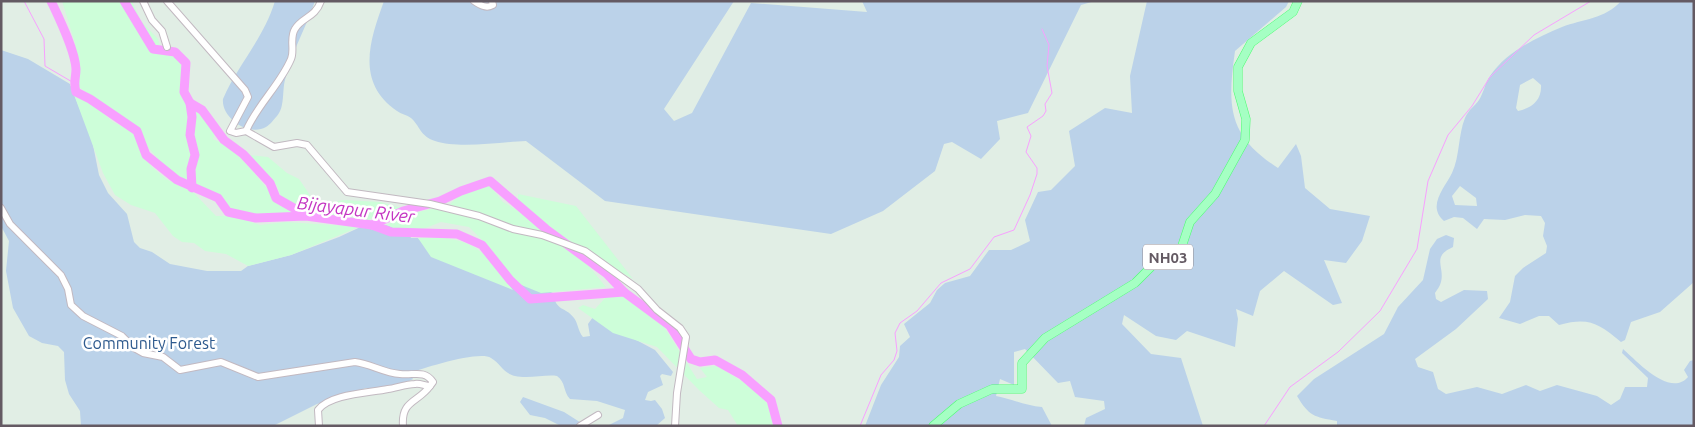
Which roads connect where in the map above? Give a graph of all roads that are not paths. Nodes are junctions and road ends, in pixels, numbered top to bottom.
1 (143, 1) edge
2 (168, 1) edge
3 (321, 1) edge
4 (474, 1) edge
5 (492, 1) edge
6 (1298, 1) edge
7 (167, 47) dead end
8 (246, 131) junction
9 (1, 208) edge
10 (430, 386) junction
11 (598, 414) dead end
12 (319, 426) edge
13 (403, 426) edge
14 (580, 426) edge
15 (675, 426) edge
16 (933, 426) edge

1 - 7 street
2 - 8 street
3 - 8 street
4 - 5 street
6 - 16 main road, NH03
8 - 15 street
9 - 10 street
10 - 12 street
10 - 13 street
11 - 14 street

